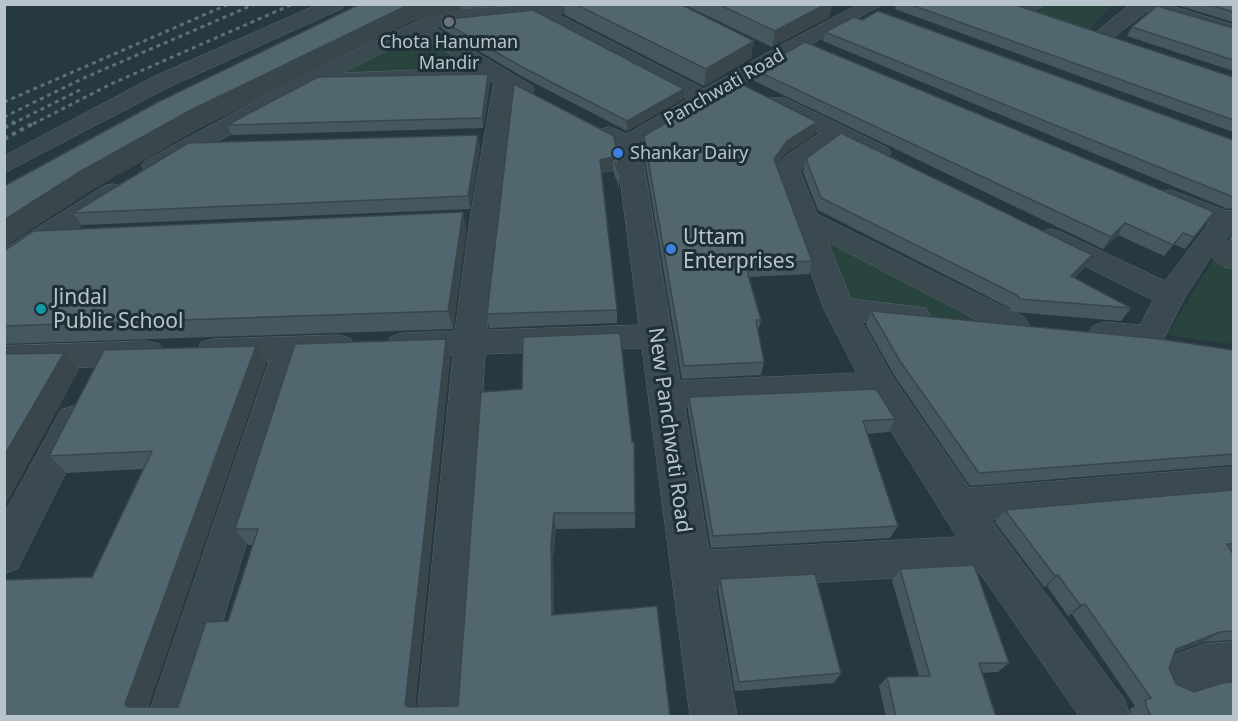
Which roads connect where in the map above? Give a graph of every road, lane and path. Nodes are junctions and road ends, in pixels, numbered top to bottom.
1 (336, 4) edge
2 (583, 4) edge
3 (1144, 4) edge
4 (877, 10) edge
5 (539, 12) junction
6 (420, 27) junction
7 (1079, 29) edge
8 (1233, 32) edge
9 (1101, 37) junction
10 (802, 42) junction
11 (1125, 45) edge
12 (752, 48) edge
13 (833, 55) edge
14 (772, 58) junction
15 (499, 77) junction
16 (312, 80) junction
17 (735, 82) junction
18 (704, 98) junction
19 (546, 101) edge
20 (587, 123) edge
21 (836, 133) junction
22 (628, 144) junction
23 (246, 145) edge
24 (186, 146) junction
25 (902, 165) edge
26 (4, 166) edge
27 (1151, 189) edge
28 (805, 219) junction
29 (1223, 227) edge
30 (1031, 228) edge
31 (97, 236) edge
32 (38, 238) junction
33 (1233, 260) edge
34 (4, 263) edge
35 (1170, 297) junction
36 (839, 309) junction
37 (1081, 332) edge
38 (656, 336) junction
39 (1149, 338) junction
40 (470, 343) junction
41 (1180, 343) edge
42 (289, 349) junction
43 (107, 354) junction
44 (4, 358) edge
45 (880, 385) junction
46 (665, 395) junction
47 (1233, 483) edge
48 (958, 506) junction
49 (6, 548) edge
50 (990, 554) junction
51 (691, 570) junction
52 (1233, 664) edge
53 (1178, 676) dead end
54 (171, 717) edge
55 (440, 717) edge
56 (713, 717) edge
57 (1107, 717) edge

1 - 26 street
2 - 5 street
3 - 8 street
3 - 9 street
4 - 10 street, Panchwati Road
5 - 6 street
5 - 18 street
6 - 15 street
6 - 16 street
7 - 9 street
9 - 11 street
10 - 13 street
10 - 14 street, Panchwati Road
12 - 14 street
14 - 17 street, Panchwati Road
15 - 16 street
15 - 19 street
15 - 40 street
16 - 24 street
17 - 18 street, Panchwati Road
17 - 21 street
18 - 22 street, Panchwati Road
20 - 22 street
21 - 25 street
21 - 28 street
22 - 38 street, New Panchwati Road
23 - 24 street
24 - 32 street
27 - 29 street
28 - 36 street
28 - 36 street
29 - 33 street
29 - 35 street
30 - 35 street
31 - 32 street
32 - 34 street
35 - 39 street
36 - 45 street
37 - 39 street
38 - 40 street
38 - 46 street, New Panchwati Road
39 - 41 street
40 - 42 street
40 - 55 street
42 - 43 street
42 - 54 street
43 - 44 street
43 - 49 street
45 - 46 street
45 - 48 street
46 - 51 street, New Panchwati Road
47 - 48 street
48 - 50 street
50 - 51 street
50 - 57 street
51 - 56 street, New Panchwati Road
52 - 53 street

